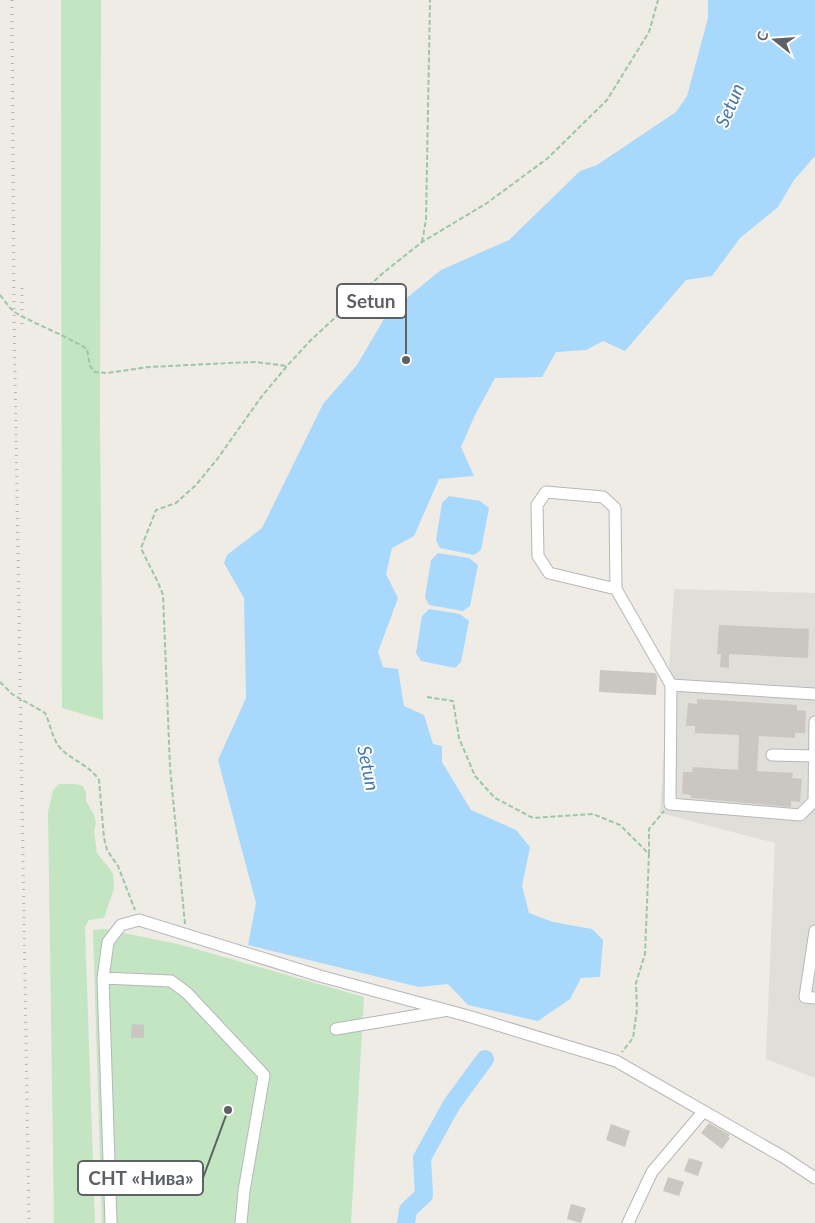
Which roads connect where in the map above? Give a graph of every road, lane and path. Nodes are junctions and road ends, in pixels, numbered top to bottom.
1 (430, 0) edge
2 (658, 0) edge
3 (422, 242) junction
4 (0, 296) edge
5 (287, 366) junction
6 (616, 589) junction
7 (0, 682) edge
8 (671, 685) junction
9 (815, 694) edge
10 (427, 697) dead end
11 (815, 722) edge
12 (772, 755) dead end
13 (815, 756) edge
14 (670, 804) junction
15 (649, 854) junction
16 (139, 920) junction
17 (815, 931) edge
18 (187, 935) junction
19 (103, 978) junction
20 (815, 998) edge
21 (447, 1010) junction
22 (336, 1029) dead end
23 (616, 1061) junction
24 (703, 1112) junction
25 (815, 1178) edge
26 (111, 1223) edge
27 (241, 1223) edge
28 (628, 1223) edge

1 - 3 path
2 - 3 path
3 - 5 path
4 - 5 path
5 - 18 path
6 - 6 street
6 - 8 street
7 - 16 path
8 - 9 street
8 - 14 street
10 - 15 path
11 - 13 street
12 - 13 street
13 - 14 street
14 - 15 path
15 - 23 path
16 - 18 street
16 - 19 street
17 - 20 street
18 - 21 street
19 - 26 street
19 - 27 street
21 - 22 street
21 - 23 street
23 - 24 street
24 - 25 street
24 - 28 street

